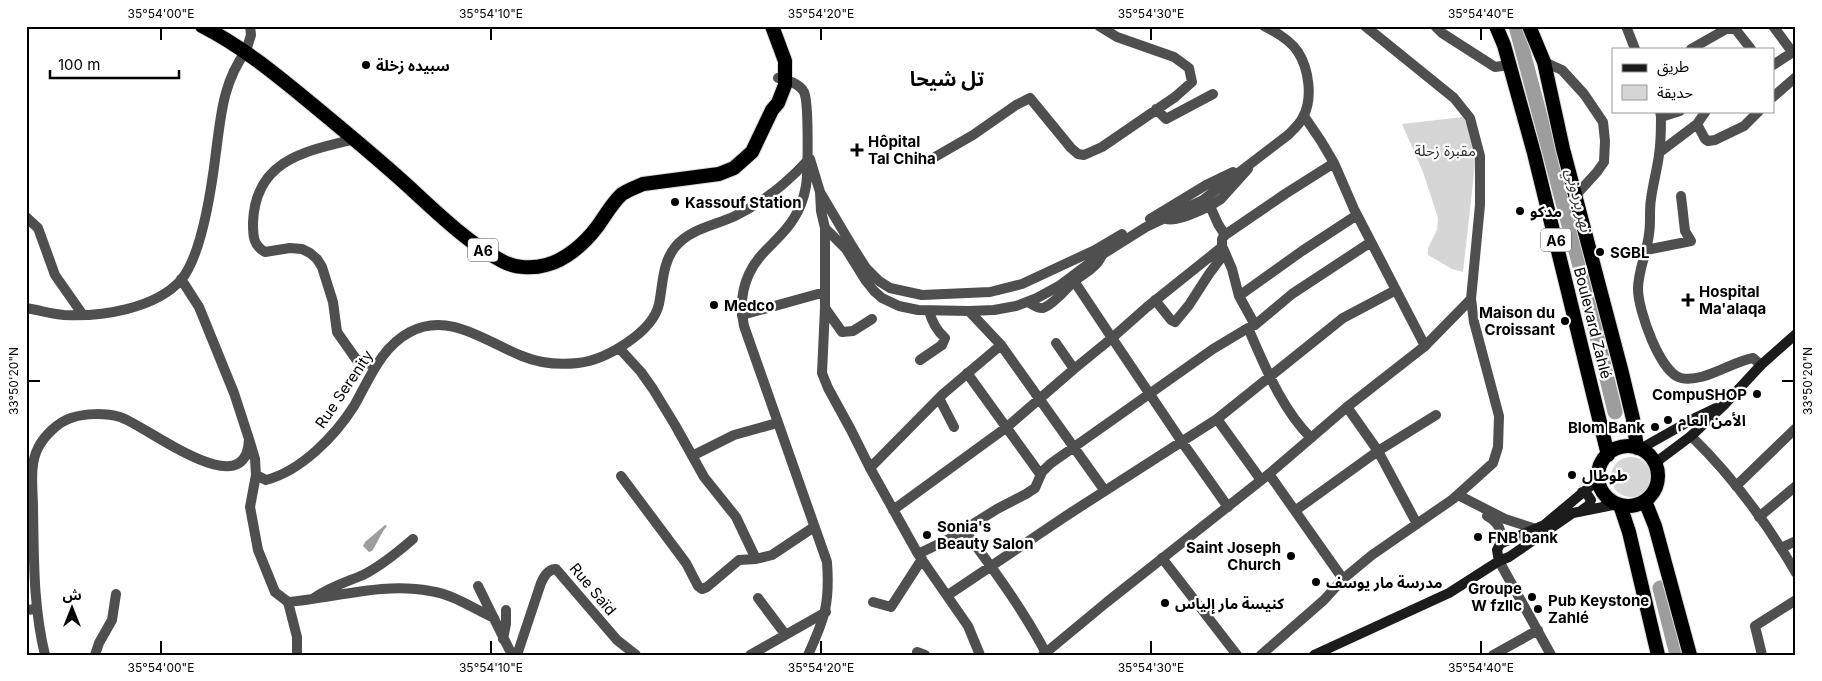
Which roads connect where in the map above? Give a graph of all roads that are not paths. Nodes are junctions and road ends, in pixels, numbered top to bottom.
1 (202, 26) edge
2 (250, 26) edge
3 (772, 26) edge
4 (1099, 26) edge
5 (1264, 26) edge
6 (1365, 26) edge
7 (1435, 26) edge
8 (1496, 26) edge
9 (1529, 26) edge
10 (1626, 26) edge
11 (1773, 26) edge
12 (1635, 48) edge
13 (1693, 48) edge
14 (1749, 48) edge
15 (246, 51) junction
16 (1794, 52) edge
17 (1544, 62) junction
18 (1774, 64) edge
19 (1509, 65) junction
20 (1796, 77) edge
21 (781, 83) junction
22 (1213, 94) dead end
23 (1774, 96) edge
24 (1156, 109) junction
25 (1673, 112) edge
26 (1705, 112) edge
27 (1758, 112) edge
28 (1660, 114) edge
29 (1304, 116) junction
30 (1696, 124) junction
31 (355, 139) junction
32 (1660, 152) junction
33 (1263, 154) junction
34 (808, 156) junction
35 (928, 161) dead end
36 (1334, 163) junction
37 (820, 192) junction
38 (1576, 195) junction
39 (1681, 196) dead end
40 (1201, 200) junction
41 (1357, 215) junction
42 (1161, 216) junction
43 (26, 217) edge
44 (825, 228) junction
45 (1225, 235) junction
46 (1371, 242) junction
47 (1646, 250) junction
48 (1223, 251) junction
49 (1103, 253) junction
50 (181, 279) junction
51 (1074, 281) junction
52 (890, 288) junction
53 (1396, 290) junction
54 (825, 292) junction
55 (922, 295) junction
56 (1239, 296) junction
57 (882, 298) junction
58 (1471, 299) junction
59 (1155, 300) junction
60 (1028, 302) junction
61 (26, 308) edge
62 (826, 308) junction
63 (924, 310) junction
64 (969, 311) junction
65 (83, 315) junction
66 (742, 315) junction
67 (872, 320) dead end
68 (1251, 327) junction
69 (1796, 334) edge
70 (1112, 338) junction
71 (1056, 343) dead end
72 (1001, 345) junction
73 (1425, 346) junction
74 (620, 348) junction
75 (920, 360) dead end
76 (1761, 365) junction
77 (375, 366) junction
78 (1074, 369) junction
79 (967, 374) junction
80 (1270, 378) junction
81 (1150, 394) junction
82 (939, 398) junction
83 (1041, 399) junction
84 (1724, 405) junction
85 (1347, 406) junction
86 (1436, 415) dead end
87 (1218, 419) junction
88 (777, 423) junction
89 (954, 427) dead end
90 (1007, 427) junction
91 (1796, 428) edge
92 (1635, 432) junction
93 (1691, 436) junction
94 (1311, 438) junction
95 (249, 439) junction
96 (1604, 439) junction
97 (1182, 442) junction
98 (1073, 448) junction
99 (1638, 449) junction
100 (1378, 451) junction
101 (1608, 455) junction
102 (692, 456) junction
103 (1655, 463) junction
104 (870, 468) junction
105 (1040, 474) junction
106 (256, 476) junction
107 (621, 476) dead end
108 (1265, 477) junction
109 (1599, 479) junction
110 (1736, 486) junction
111 (1796, 486) edge
112 (1105, 491) junction
113 (1582, 492) junction
114 (1456, 497) junction
115 (1645, 501) junction
116 (1619, 504) junction
117 (1228, 506) junction
118 (894, 510) junction
119 (1296, 510) junction
120 (1581, 511) junction
121 (1759, 517) junction
122 (1508, 520) junction
123 (1416, 524) junction
124 (1655, 526) junction
125 (814, 527) junction
126 (1536, 529) junction
127 (964, 530) junction
128 (1501, 530) junction
129 (1629, 532) junction
130 (414, 539) dead end
131 (1796, 541) edge
132 (1500, 544) junction
133 (1781, 548) junction
134 (920, 556) junction
135 (1162, 558) junction
136 (756, 559) junction
137 (1499, 561) junction
138 (992, 566) junction
139 (1796, 573) edge
140 (1343, 579) junction
141 (478, 586) dead end
142 (116, 594) dead end
143 (948, 595) junction
144 (758, 598) dead end
145 (312, 600) junction
146 (1796, 600) edge
147 (288, 602) junction
148 (873, 602) dead end
149 (37, 609) junction
150 (26, 610) edge
151 (506, 610) dead end
152 (826, 612) junction
153 (494, 618) junction
154 (1538, 630) junction
155 (785, 634) junction
156 (503, 639) junction
157 (1045, 654) edge
158 (45, 655) edge
159 (95, 655) edge
160 (297, 655) edge
161 (512, 655) edge
162 (517, 655) edge
163 (636, 655) edge
164 (750, 655) edge
165 (808, 655) edge
166 (980, 655) edge
167 (1237, 655) edge
168 (1260, 655) edge
169 (1314, 655) edge
170 (1493, 655) edge
171 (1551, 655) edge
172 (1658, 655) edge
173 (1690, 655) edge
174 (1762, 655) edge

1 - 15 highway, A6
2 - 15 street
3 - 21 highway, A6
4 - 24 street
5 - 29 street
6 - 58 street
7 - 19 street
8 - 19 highway, Boulevard Zahlé / A6
9 - 17 highway, Boulevard Zahlé / A6
10 - 12 street
11 - 16 street
13 - 14 street
15 - 31 highway, A6
15 - 50 street
16 - 18 street
17 - 38 highway, Boulevard Zahlé / A6
17 - 38 street
19 - 96 highway, Boulevard Zahlé / A6
20 - 23 street
21 - 31 highway, A6
21 - 34 street
22 - 24 street
24 - 35 street
25 - 28 street
26 - 30 street
27 - 30 street
28 - 32 street
29 - 33 street
29 - 36 street
30 - 32 street
31 - 77 street
32 - 47 street
33 - 40 street
33 - 40 street
34 - 37 street
34 - 66 street
34 - 74 street, Rue Serenity
36 - 41 street
36 - 45 street
37 - 44 street
37 - 52 street
38 - 92 highway, Boulevard Zahlé / A6
39 - 47 street
40 - 42 street
40 - 45 street
41 - 46 street
41 - 56 street
42 - 49 street
42 - 55 street
43 - 65 street
44 - 54 street
44 - 57 street
45 - 48 street
46 - 53 street
46 - 68 street
47 - 76 street
48 - 56 street
48 - 59 street
48 - 59 street
49 - 51 street
49 - 60 street
50 - 65 street
50 - 95 street
51 - 60 street
51 - 70 street
52 - 55 street
52 - 57 street
53 - 73 street
53 - 80 street
54 - 62 street
54 - 66 street
55 - 63 street
56 - 68 street
57 - 63 street
58 - 73 street
58 - 114 street
59 - 70 street
60 - 64 street
61 - 65 street
62 - 67 street
62 - 104 street
63 - 64 street
63 - 75 street
64 - 72 street
66 - 88 street
68 - 80 street
68 - 81 street
69 - 76 main road
70 - 78 street
70 - 81 street
71 - 78 street
72 - 79 street
72 - 83 street
73 - 85 street
74 - 77 street, Rue Serenity
74 - 102 street
76 - 84 main road
77 - 106 street, Rue Serenity
78 - 83 street
79 - 82 street
79 - 90 street
80 - 87 street
80 - 94 street
81 - 97 street
81 - 98 street
82 - 89 street
82 - 104 street
83 - 90 street
83 - 98 street
84 - 93 main road
84 - 99 main road
85 - 94 street
85 - 100 street
86 - 100 street
87 - 97 street
87 - 108 street
88 - 102 street
88 - 125 street
90 - 105 street
90 - 118 street
91 - 110 street
92 - 96 highway
92 - 99 highway, Boulevard Zahlé / A6
93 - 103 main road
93 - 110 street
94 - 108 street
95 - 106 street
95 - 149 street
96 - 101 highway, Boulevard Zahlé / A6
97 - 112 street
97 - 117 street
98 - 105 street
98 - 112 street
99 - 101 highway
99 - 103 highway
100 - 119 street
100 - 123 street
101 - 109 highway
102 - 136 street
103 - 115 highway
104 - 118 street
105 - 127 street
106 - 147 street
107 - 136 street
108 - 117 street
108 - 119 street
109 - 113 main road
109 - 116 highway
110 - 121 street
111 - 121 street
112 - 138 street
113 - 120 main road
113 - 126 main road
114 - 122 street
114 - 123 street
114 - 128 street
115 - 116 highway
115 - 124 highway
116 - 120 main road
116 - 129 highway
117 - 135 street
118 - 134 street
119 - 140 street
120 - 137 main road
121 - 133 street
122 - 126 street
122 - 128 street
123 - 140 street
124 - 129 highway
124 - 173 highway
125 - 136 street
125 - 152 street
126 - 132 main road
127 - 134 street
127 - 138 street
128 - 132 street
129 - 172 highway
130 - 145 street
131 - 133 street
132 - 137 main road
133 - 139 street
134 - 143 street
134 - 148 street
135 - 157 street
135 - 167 street
137 - 154 street
137 - 169 main road
138 - 143 street
138 - 157 street
140 - 168 street
141 - 153 street
142 - 159 street
143 - 166 street
144 - 155 street
145 - 147 street
145 - 153 street
146 - 174 street
147 - 160 street
149 - 150 street
149 - 158 street
151 - 156 street
152 - 155 street
152 - 165 street
153 - 156 street
154 - 170 street
154 - 171 street
155 - 164 street
156 - 161 street
162 - 163 street, Rue Saïd

